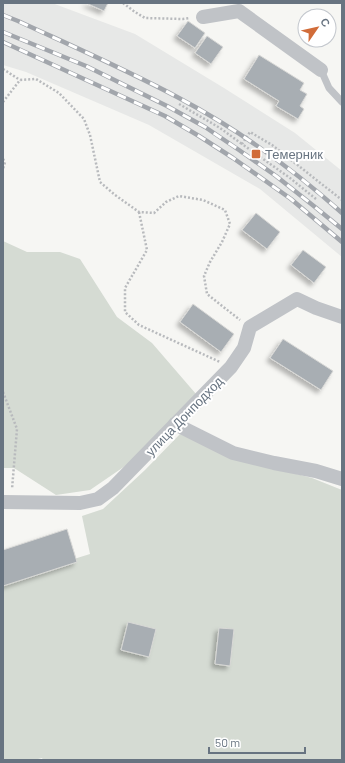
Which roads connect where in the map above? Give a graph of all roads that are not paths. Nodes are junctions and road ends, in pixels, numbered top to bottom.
1 (242, 7) edge
2 (203, 17) road end
3 (321, 70) joint
4 (342, 102) edge
5 (342, 317) edge
6 (175, 424) junction
7 (342, 479) edge
8 (7, 502) edge

1 - 2 street
1 - 3 street
3 - 4 lane
5 - 6 street, улица Донподход
6 - 7 street
6 - 8 street, улица Донподход

